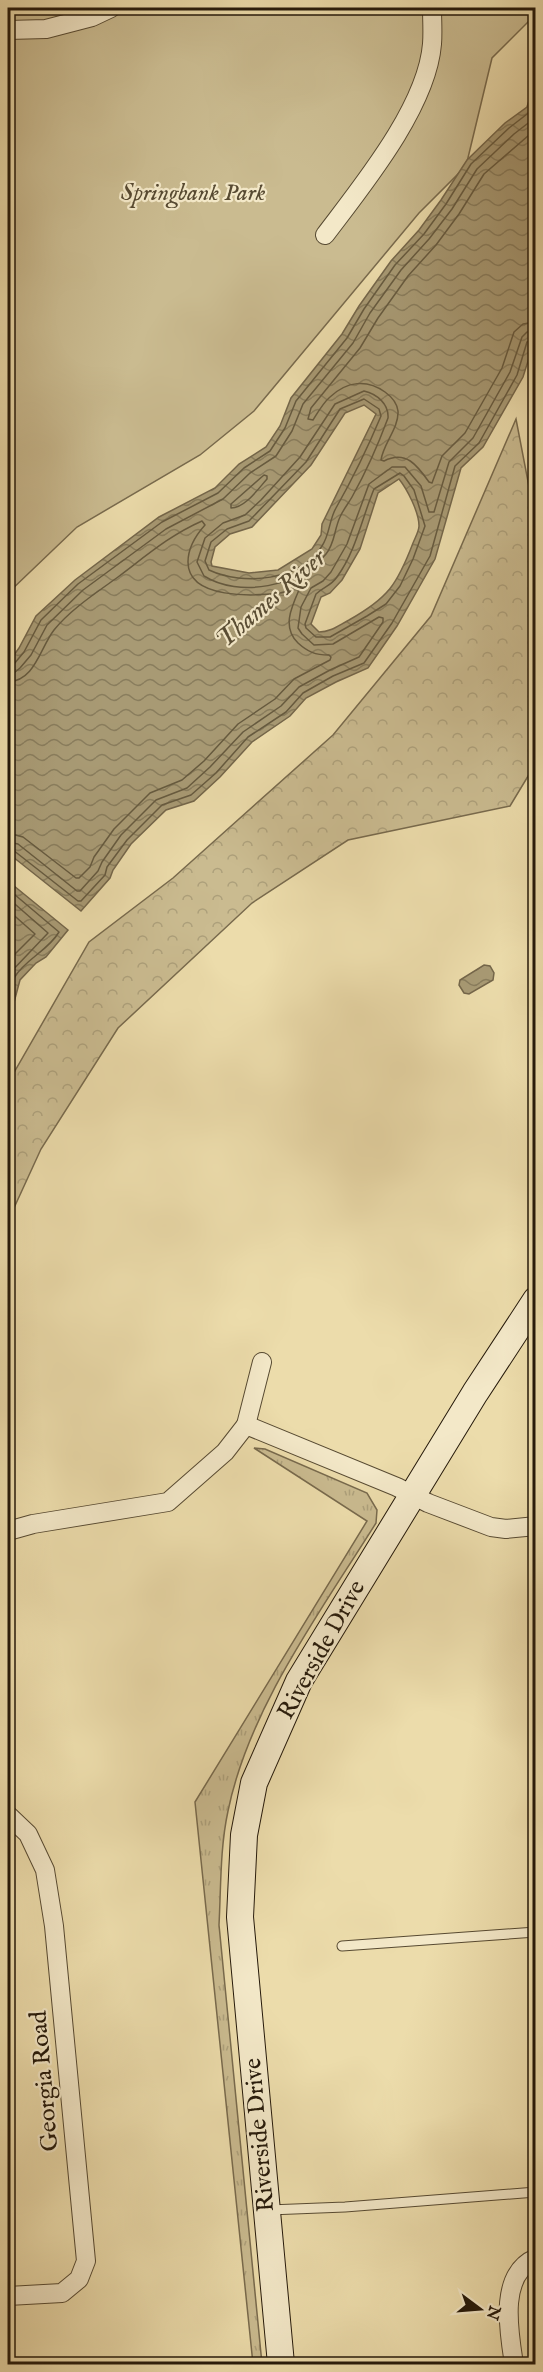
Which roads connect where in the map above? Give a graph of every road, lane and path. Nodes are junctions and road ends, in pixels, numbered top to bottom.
1 (111, 8) edge
2 (432, 8) edge
3 (8, 30) edge
4 (325, 235) dead end
5 (536, 1300) edge
6 (262, 1362) dead end
7 (246, 1425) junction
8 (413, 1495) junction
9 (536, 1526) edge
10 (8, 1531) edge
11 (8, 1815) edge
12 (536, 1932) edge
13 (342, 1946) dead end
14 (536, 2192) edge
15 (267, 2210) junction
16 (536, 2258) edge
17 (8, 2296) edge
18 (281, 2364) edge
19 (514, 2364) edge

1 - 3 street
2 - 4 street
5 - 8 main road, Riverside Drive
6 - 7 street
7 - 8 street
7 - 10 street
8 - 9 street
8 - 15 main road, Riverside Drive
11 - 17 street, Georgia Road
12 - 13 lane
14 - 15 lane
15 - 18 main road, Riverside Drive
16 - 19 street

